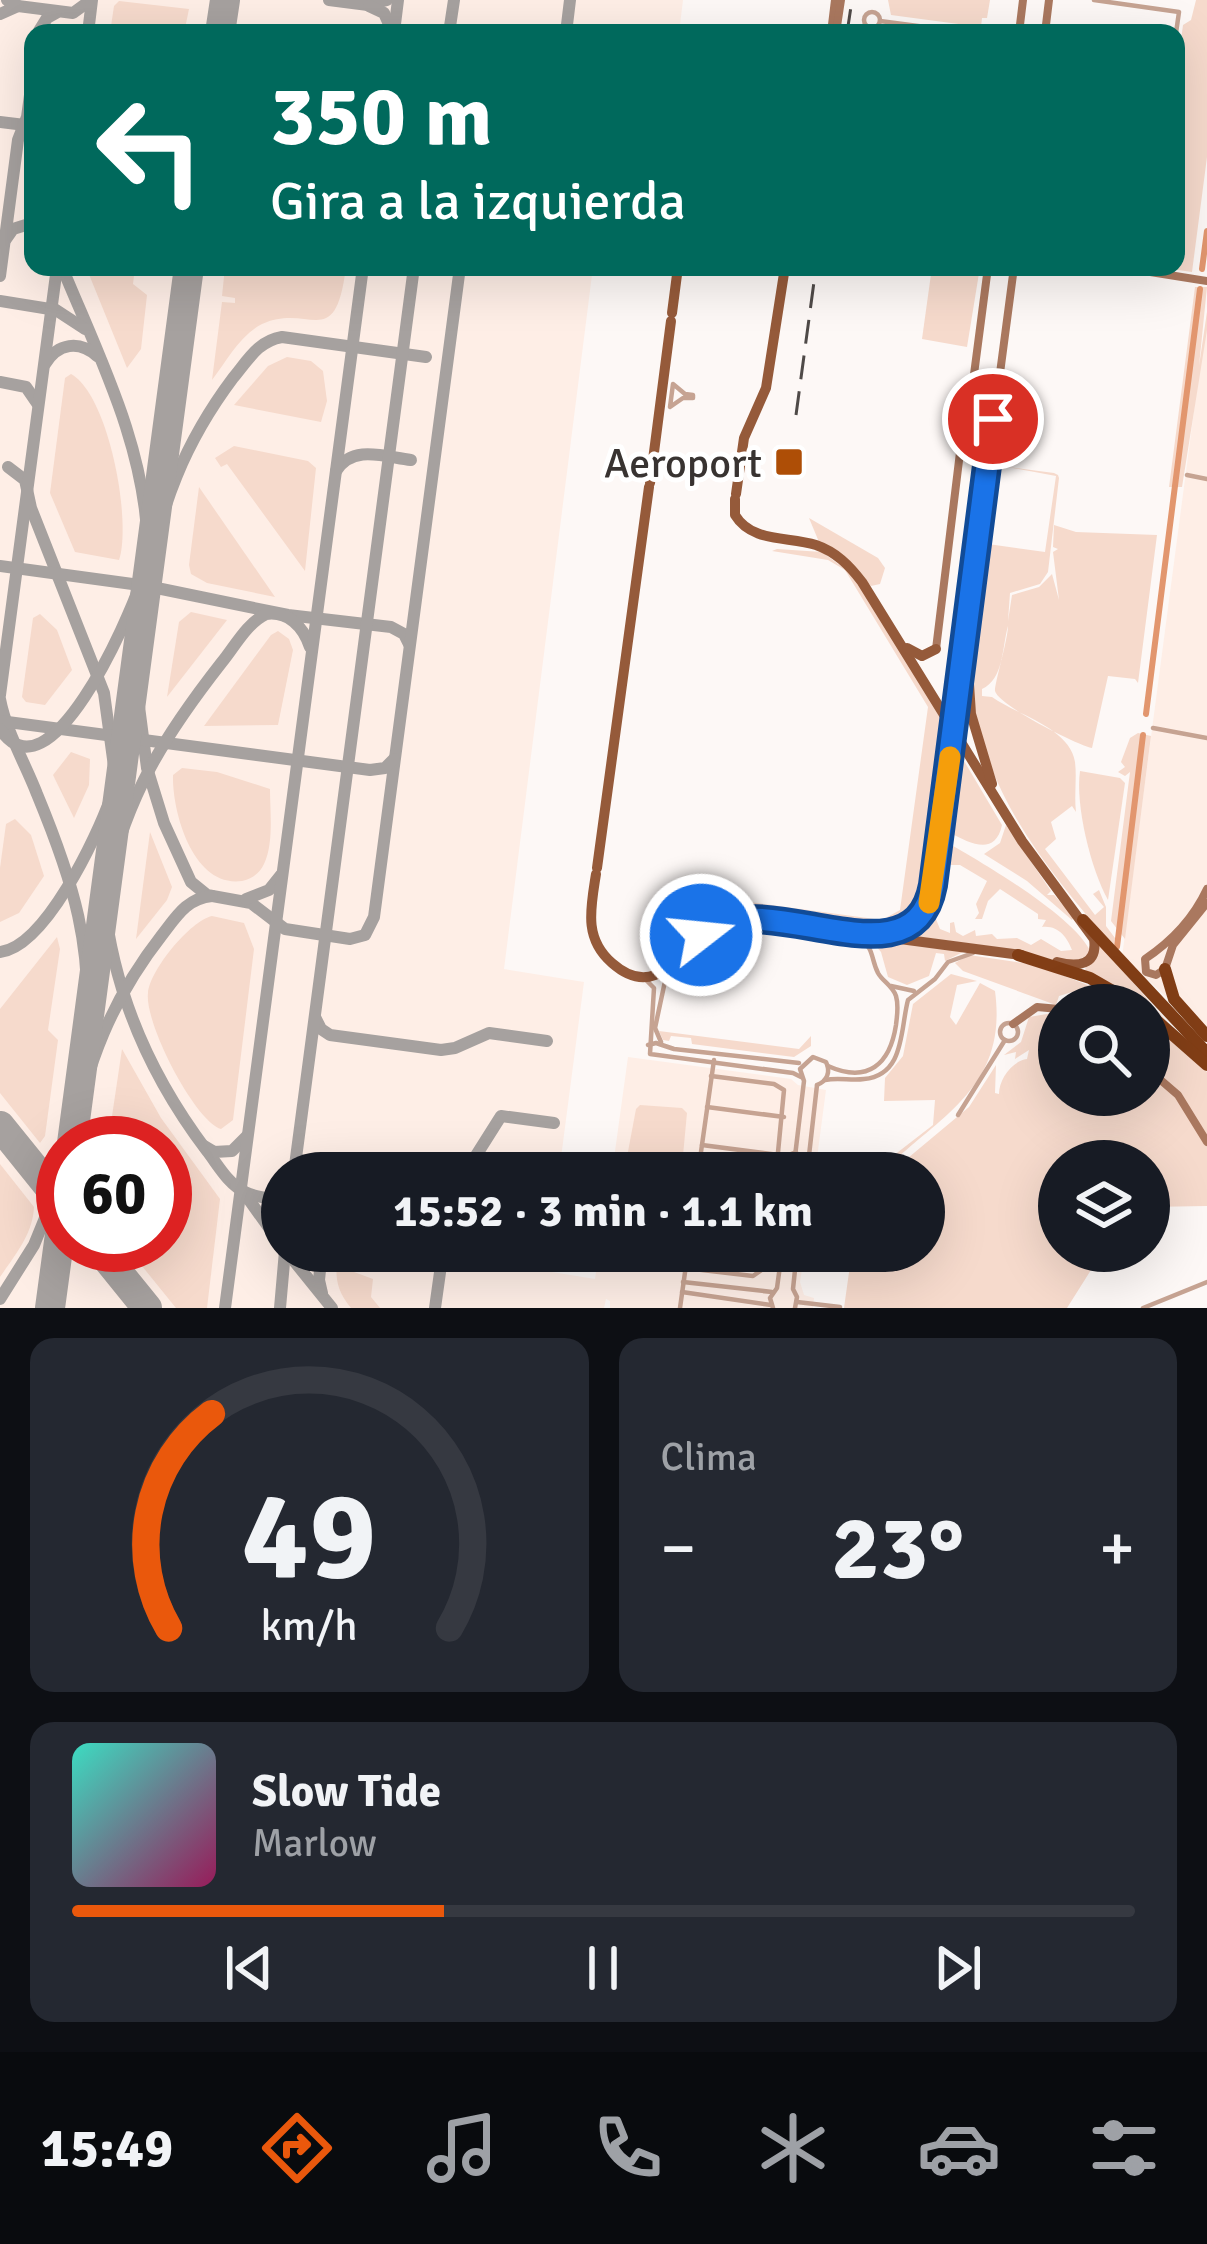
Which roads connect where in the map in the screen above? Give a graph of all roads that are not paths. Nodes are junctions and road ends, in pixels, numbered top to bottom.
1 (1094, 0) edge
2 (880, 21) dead end
3 (903, 24) edge
4 (1177, 24) edge
5 (677, 276) edge
6 (784, 276) edge
7 (987, 276) edge
8 (1013, 276) edge
9 (673, 384) joint
10 (665, 428) dead end
11 (967, 428) junction
12 (991, 432) junction
13 (656, 444) junction
14 (989, 448) junction
15 (970, 449) junction
16 (1187, 475) dead end
17 (1207, 479) edge
18 (969, 608) junction
19 (898, 640) junction
20 (936, 649) joint
21 (1153, 728) dead end
22 (1207, 738) edge
23 (1009, 820) junction
24 (1207, 889) edge
25 (1207, 903) edge
26 (722, 906) dead end
27 (747, 918) junction
28 (1083, 920) junction
29 (833, 929) junction
30 (877, 934) junction
31 (1018, 955) junction
32 (670, 968) junction
33 (1165, 969) junction
34 (635, 975) junction
35 (1100, 984) edge
36 (1141, 984) edge
37 (891, 986) junction
38 (916, 991) junction
39 (1038, 1006) edge
40 (1170, 1008) edge
41 (654, 1013) junction
42 (1170, 1015) edge
43 (1013, 1024) junction
44 (1170, 1032) edge
45 (1207, 1039) edge
46 (1005, 1040) junction
47 (648, 1045) junction
48 (664, 1047) junction
49 (1207, 1053) edge
50 (714, 1058) junction
51 (804, 1060) junction
52 (1207, 1065) edge
53 (828, 1066) junction
54 (711, 1076) junction
55 (803, 1079) junction
56 (825, 1080) junction
57 (817, 1085) junction
58 (1170, 1088) edge
59 (707, 1107) junction
60 (958, 1114) dead end
61 (784, 1117) junction
62 (1207, 1142) edge
63 (702, 1145) junction
64 (701, 1152) edge
65 (753, 1152) edge
66 (782, 1152) edge
67 (796, 1152) edge
68 (809, 1152) edge
69 (684, 1272) edge
70 (717, 1272) edge
71 (760, 1272) edge
72 (778, 1272) edge
73 (795, 1272) edge
74 (683, 1282) junction
75 (1207, 1282) edge
76 (793, 1289) junction
77 (775, 1290) junction
78 (682, 1292) junction
79 (758, 1305) edge
80 (796, 1305) edge
81 (772, 1306) edge
82 (840, 1306) edge
83 (680, 1308) edge
84 (1143, 1308) edge

1 - 4 street
2 - 3 street
5 - 13 main road
6 - 19 main road
7 - 11 street
8 - 12 street
9 - 9 street
10 - 13 main road
11 - 12 street
11 - 15 street
12 - 14 street
13 - 34 main road
14 - 15 street
14 - 18 street
15 - 20 street
16 - 17 street
18 - 23 main road
18 - 30 main road
19 - 20 main road
19 - 23 main road
21 - 22 street
23 - 28 main road
24 - 33 street
25 - 33 street
26 - 27 main road
27 - 29 main road
27 - 32 main road
28 - 31 main road
28 - 36 highway
29 - 30 main road
29 - 37 street
30 - 31 main road
31 - 35 highway
31 - 38 street
32 - 34 main road
32 - 41 street
33 - 45 highway
34 - 41 street
37 - 38 street
37 - 53 street
38 - 56 street
39 - 43 street
40 - 45 highway
41 - 47 street
41 - 48 street
42 - 49 highway
43 - 46 street
43 - 46 street
44 - 52 highway
46 - 60 street
47 - 48 street
47 - 50 street
48 - 50 street
50 - 51 street
50 - 54 street
50 - 55 street
51 - 53 street
51 - 55 street
53 - 56 street
54 - 59 street
54 - 61 street
55 - 57 street
55 - 67 street
56 - 57 street
57 - 68 street
58 - 62 street
59 - 61 street
59 - 63 street
61 - 66 street
63 - 64 street
63 - 65 street
69 - 74 street
70 - 71 street
72 - 77 street
73 - 76 street
74 - 77 street
74 - 78 street
75 - 84 street
76 - 77 street
76 - 80 street
77 - 81 street
78 - 79 street
78 - 83 street
79 - 81 street
80 - 82 street

